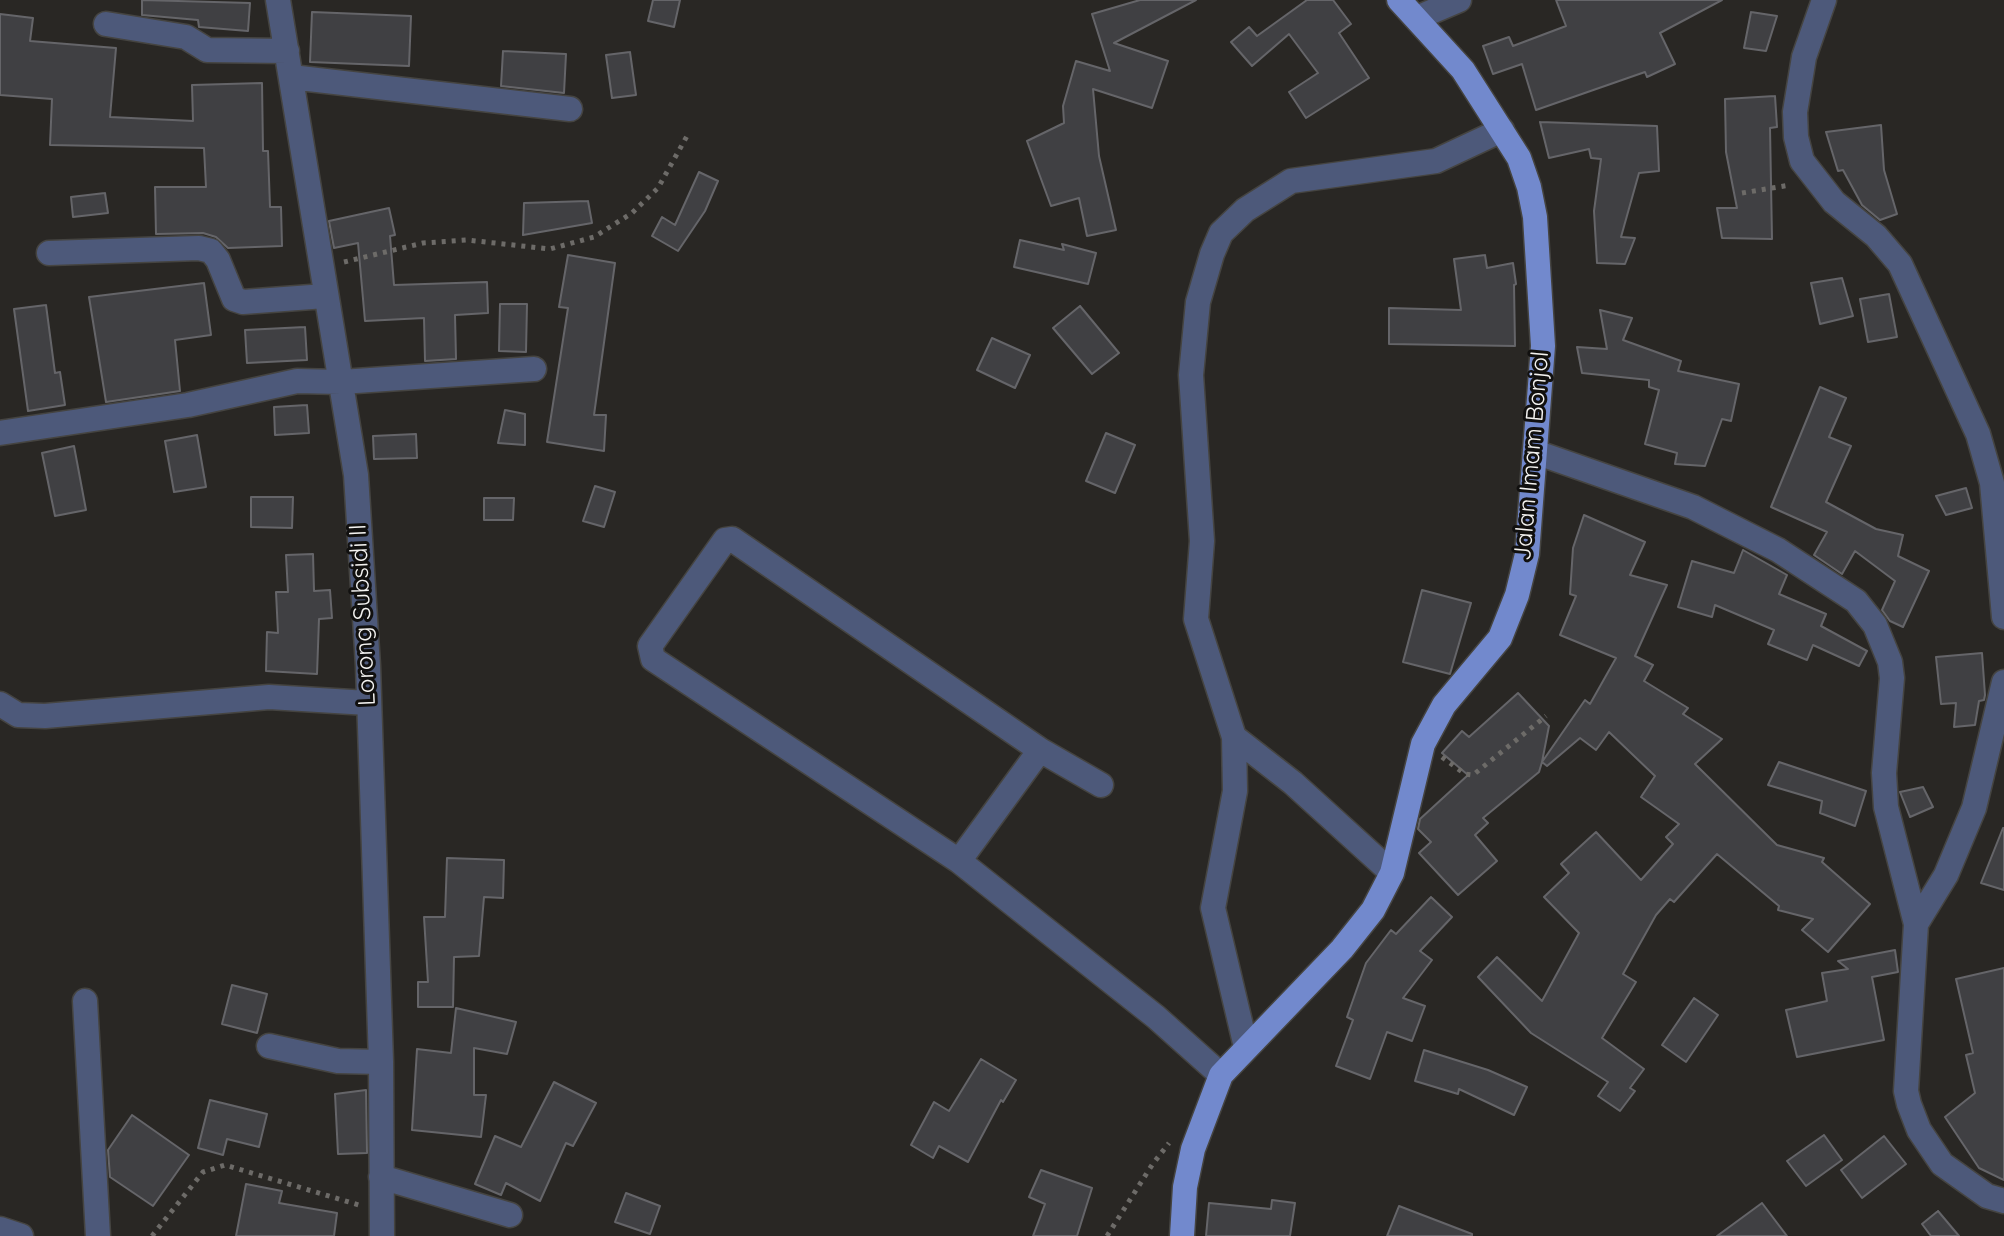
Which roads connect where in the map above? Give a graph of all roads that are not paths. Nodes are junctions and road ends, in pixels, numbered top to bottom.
1 (278, 0) edge
2 (1399, 0) edge
3 (1459, 0) edge
4 (1824, 0) edge
5 (1417, 18) junction
6 (106, 24) dead end
7 (287, 51) junction
8 (291, 77) junction
9 (570, 109) dead end
10 (1502, 130) junction
11 (49, 253) dead end
12 (325, 296) junction
13 (534, 369) dead end
14 (341, 382) junction
15 (0, 433) edge
16 (1535, 452) junction
17 (2004, 617) edge
18 (2004, 682) edge
19 (368, 703) junction
20 (0, 704) edge
21 (1234, 737) junction
22 (1040, 750) junction
23 (1101, 785) dead end
24 (959, 861) junction
25 (1392, 873) junction
26 (1916, 924) junction
27 (85, 1001) dead end
28 (269, 1046) dead end
29 (1246, 1047) junction
30 (381, 1062) junction
31 (1221, 1075) junction
32 (381, 1177) junction
33 (2004, 1201) edge
34 (510, 1215) dead end
35 (383, 1224) edge
36 (0, 1229) edge
37 (21, 1236) edge
38 (98, 1236) edge
39 (1182, 1236) edge

1 - 7 street, Lorong Subsidi II
2 - 5 main road, Jalan Imam Bonjol
3 - 5 street
4 - 17 street
5 - 10 main road, Jalan Imam Bonjol
6 - 7 street
7 - 8 street, Lorong Subsidi II
8 - 9 street
8 - 12 street, Lorong Subsidi II
10 - 16 main road, Jalan Imam Bonjol
10 - 21 street
11 - 12 street
12 - 14 street, Lorong Subsidi II
13 - 14 street
14 - 15 street
14 - 19 street, Lorong Subsidi II
16 - 25 main road, Jalan Imam Bonjol
16 - 26 street
18 - 26 street
19 - 20 street
19 - 30 street, Lorong Subsidi II
21 - 25 street
21 - 29 street
22 - 23 street
22 - 24 street
22 - 24 street
24 - 31 street
25 - 29 main road, Jalan Imam Bonjol
26 - 33 street
27 - 38 street
28 - 30 street
29 - 31 main road, Jalan Imam Bonjol
30 - 32 street, Lorong Subsidi II
31 - 39 main road, Jalan Imam Bonjol
32 - 34 street
32 - 35 street, Lorong Subsidi II
36 - 37 street

